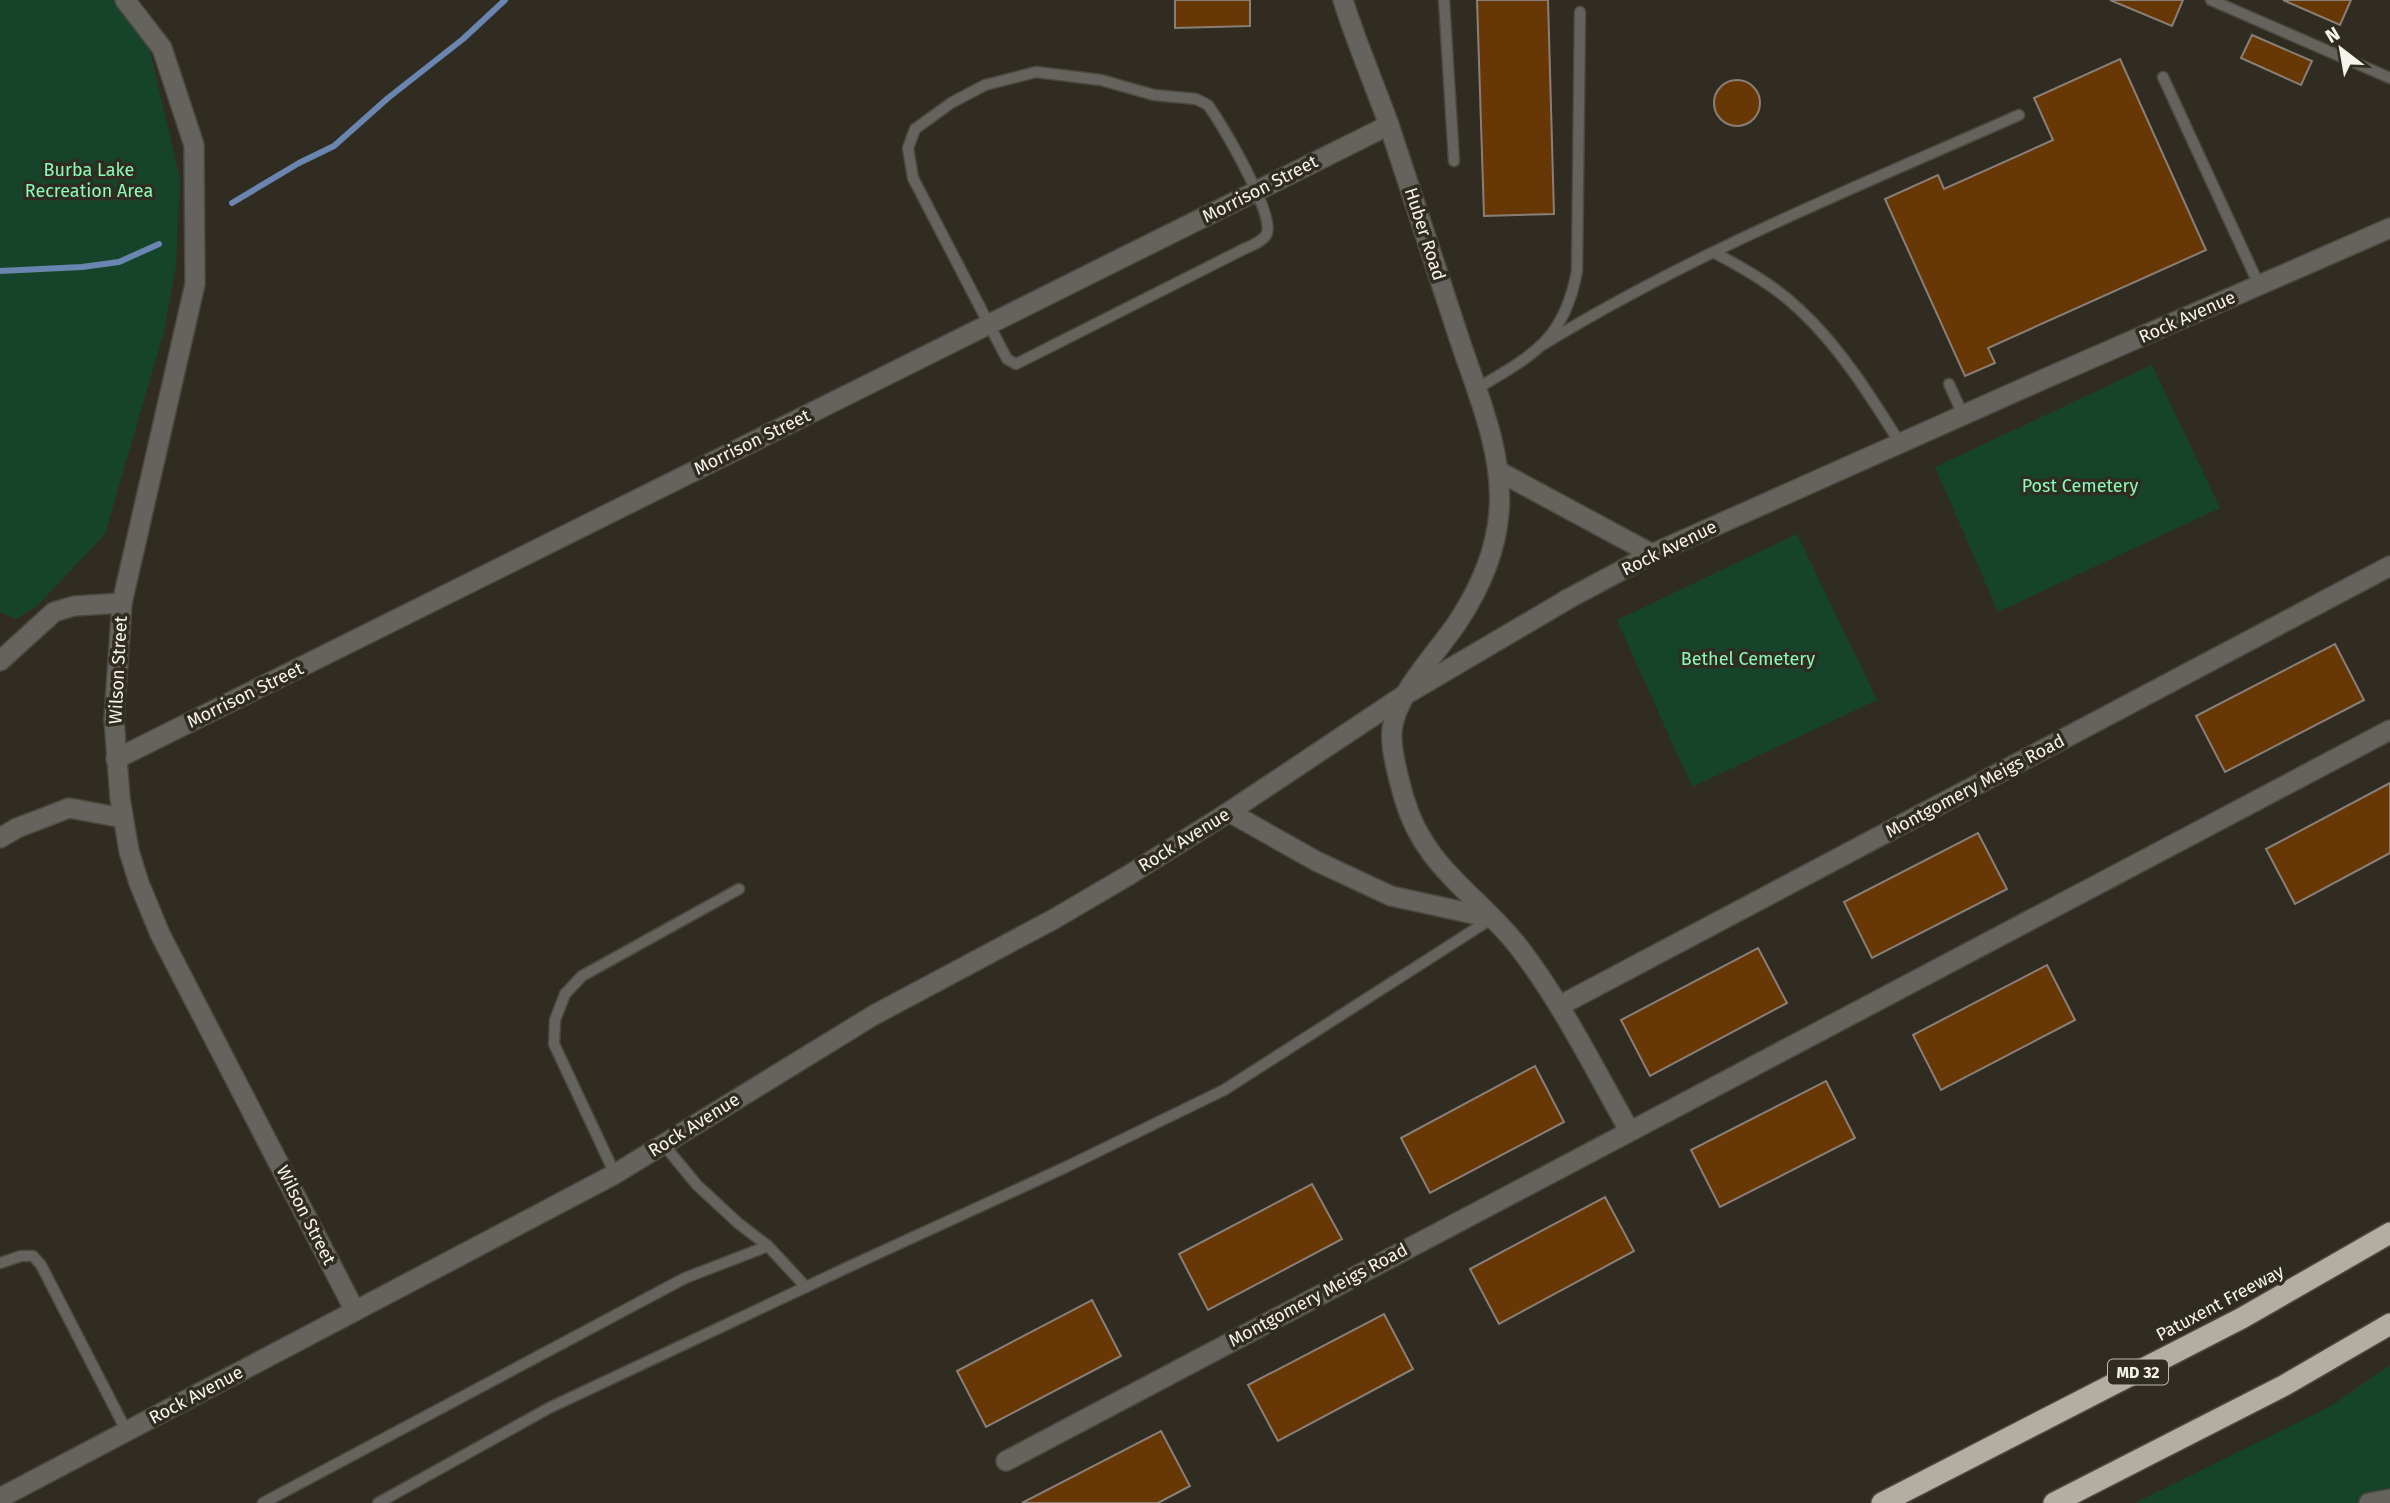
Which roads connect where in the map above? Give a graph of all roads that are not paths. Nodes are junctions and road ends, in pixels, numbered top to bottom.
1 (125, 0) edge
2 (1343, 0) edge
3 (1444, 0) edge
4 (2211, 0) edge
5 (1580, 12) dead end
6 (2163, 77) dead end
7 (2390, 78) edge
8 (2019, 115) dead end
9 (1389, 125) junction
10 (1454, 161) dead end
11 (1257, 191) junction
12 (2390, 228) edge
13 (1715, 253) junction
14 (2259, 285) junction
15 (989, 324) junction
16 (1544, 344) junction
17 (1949, 384) dead end
18 (1476, 389) junction
19 (1963, 415) junction
20 (1900, 443) junction
21 (1498, 471) junction
22 (1653, 554) junction
23 (2390, 566) edge
24 (122, 603) junction
25 (0, 661) edge
26 (1404, 696) junction
27 (2390, 730) edge
28 (116, 759) junction
29 (1229, 812) junction
30 (123, 818) junction
31 (0, 838) edge
32 (739, 889) dead end
33 (1493, 918) junction
34 (1559, 1006) junction
35 (1629, 1130) junction
36 (664, 1145) junction
37 (615, 1174) junction
38 (2390, 1233) edge
39 (768, 1246) junction
40 (0, 1263) edge
41 (806, 1287) junction
42 (355, 1311) junction
43 (2390, 1324) edge
44 (127, 1432) junction
45 (1006, 1461) dead end
46 (0, 1499) edge
47 (2390, 1499) edge
48 (263, 1503) edge
49 (378, 1503) edge
50 (1882, 1503) edge
51 (2054, 1503) edge
52 (2369, 1503) edge

1 - 24 street, Wilson Street
2 - 9 street, Huber Road
3 - 10 lane
4 - 7 lane
5 - 16 lane
6 - 14 lane
8 - 13 lane
9 - 11 street, Morrison Street
9 - 18 street, Huber Road
11 - 15 street, Morrison Street
11 - 15 lane
11 - 15 lane
12 - 14 street, Rock Avenue
13 - 16 lane
13 - 20 lane
14 - 19 street, Rock Avenue
15 - 28 street, Morrison Street
16 - 18 lane
17 - 19 lane
18 - 21 street, Huber Road
19 - 20 street, Rock Avenue
20 - 22 street, Rock Avenue
21 - 22 street
21 - 26 street, Huber Road
22 - 26 street, Rock Avenue
23 - 34 street, Montgomery Meigs Road
24 - 25 street
24 - 28 street, Wilson Street
26 - 29 street, Rock Avenue
26 - 33 street
27 - 35 street, Montgomery Meigs Road
28 - 30 street, Wilson Street
29 - 33 street
29 - 36 street, Rock Avenue
30 - 31 street
30 - 42 street, Wilson Street
32 - 37 lane
33 - 34 street
33 - 41 lane
34 - 35 street
35 - 45 street, Montgomery Meigs Road
36 - 37 street, Rock Avenue
36 - 39 lane
37 - 42 street, Rock Avenue
38 - 50 highway, Patuxent Freeway / MD 32
39 - 41 lane
39 - 48 lane
40 - 44 lane
41 - 49 lane
42 - 44 street, Rock Avenue
43 - 51 highway
44 - 46 street, Rock Avenue
47 - 52 street

